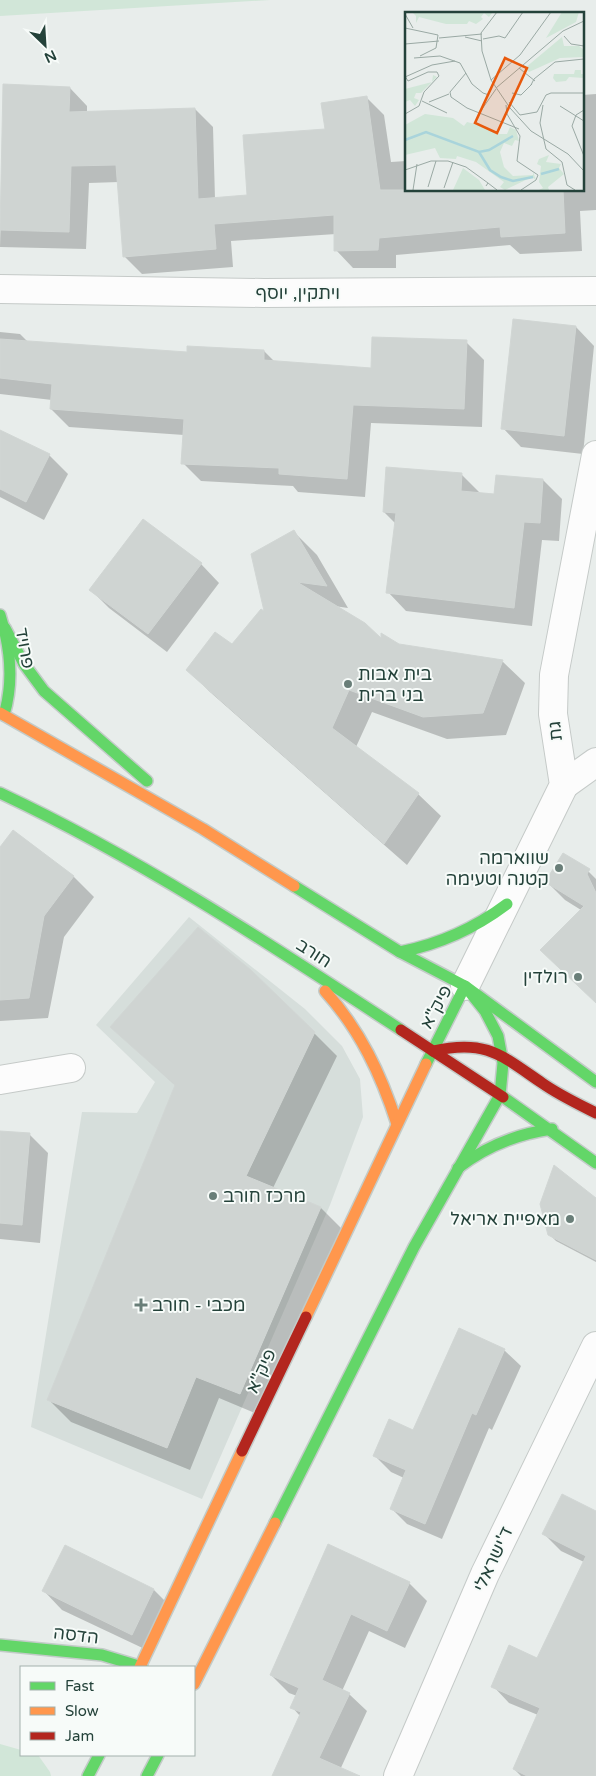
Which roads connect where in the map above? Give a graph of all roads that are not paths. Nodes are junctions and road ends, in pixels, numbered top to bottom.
1 (0, 289) edge
2 (596, 291) edge
3 (596, 455) edge
4 (0, 615) edge
5 (5, 628) junction
6 (1, 716) edge
7 (596, 762) edge
8 (564, 785) junction
9 (0, 793) edge
10 (203, 829) junction
11 (507, 904) junction
12 (400, 952) junction
13 (298, 963) junction
14 (465, 986) junction
15 (433, 1051) junction
16 (504, 1055) junction
17 (71, 1068) dead end
18 (0, 1080) edge
19 (596, 1082) edge
20 (500, 1094) junction
21 (596, 1113) edge
22 (397, 1124) junction
23 (552, 1129) junction
24 (596, 1163) edge
25 (458, 1168) junction
26 (596, 1346) edge
27 (2, 1645) edge
28 (30, 1659) dead end
29 (138, 1666) edge
30 (141, 1666) edge
31 (195, 1682) edge
32 (98, 1756) edge
33 (157, 1756) edge
34 (88, 1776) edge
35 (147, 1776) edge
36 (398, 1776) edge

1 - 2 street, ויתקין, יוסף
3 - 8 street, גת
4 - 5 main road, פרויד
5 - 6 main road, פרויד
5 - 10 main road
6 - 10 main road
7 - 8 street
8 - 11 street
9 - 13 main road, חורב
10 - 12 main road
11 - 12 main road
11 - 14 street
12 - 14 main road
13 - 15 main road, חורב
13 - 22 main road
14 - 15 main road, פיק"א
14 - 16 main road, פיק"א
14 - 19 main road
15 - 16 main road
15 - 20 main road, חורב
15 - 22 main road, פיק"א
16 - 20 main road, פיק"א
16 - 21 main road
17 - 18 street
20 - 23 main road, חורב
20 - 25 main road, פיק"א
22 - 30 main road, פיק"א
23 - 24 main road, חורב
23 - 25 main road
25 - 31 main road, פיק"א
26 - 36 street, ד'ישראלי
27 - 28 main road, הדסה
27 - 29 main road, הדסה
32 - 34 main road
33 - 35 main road

